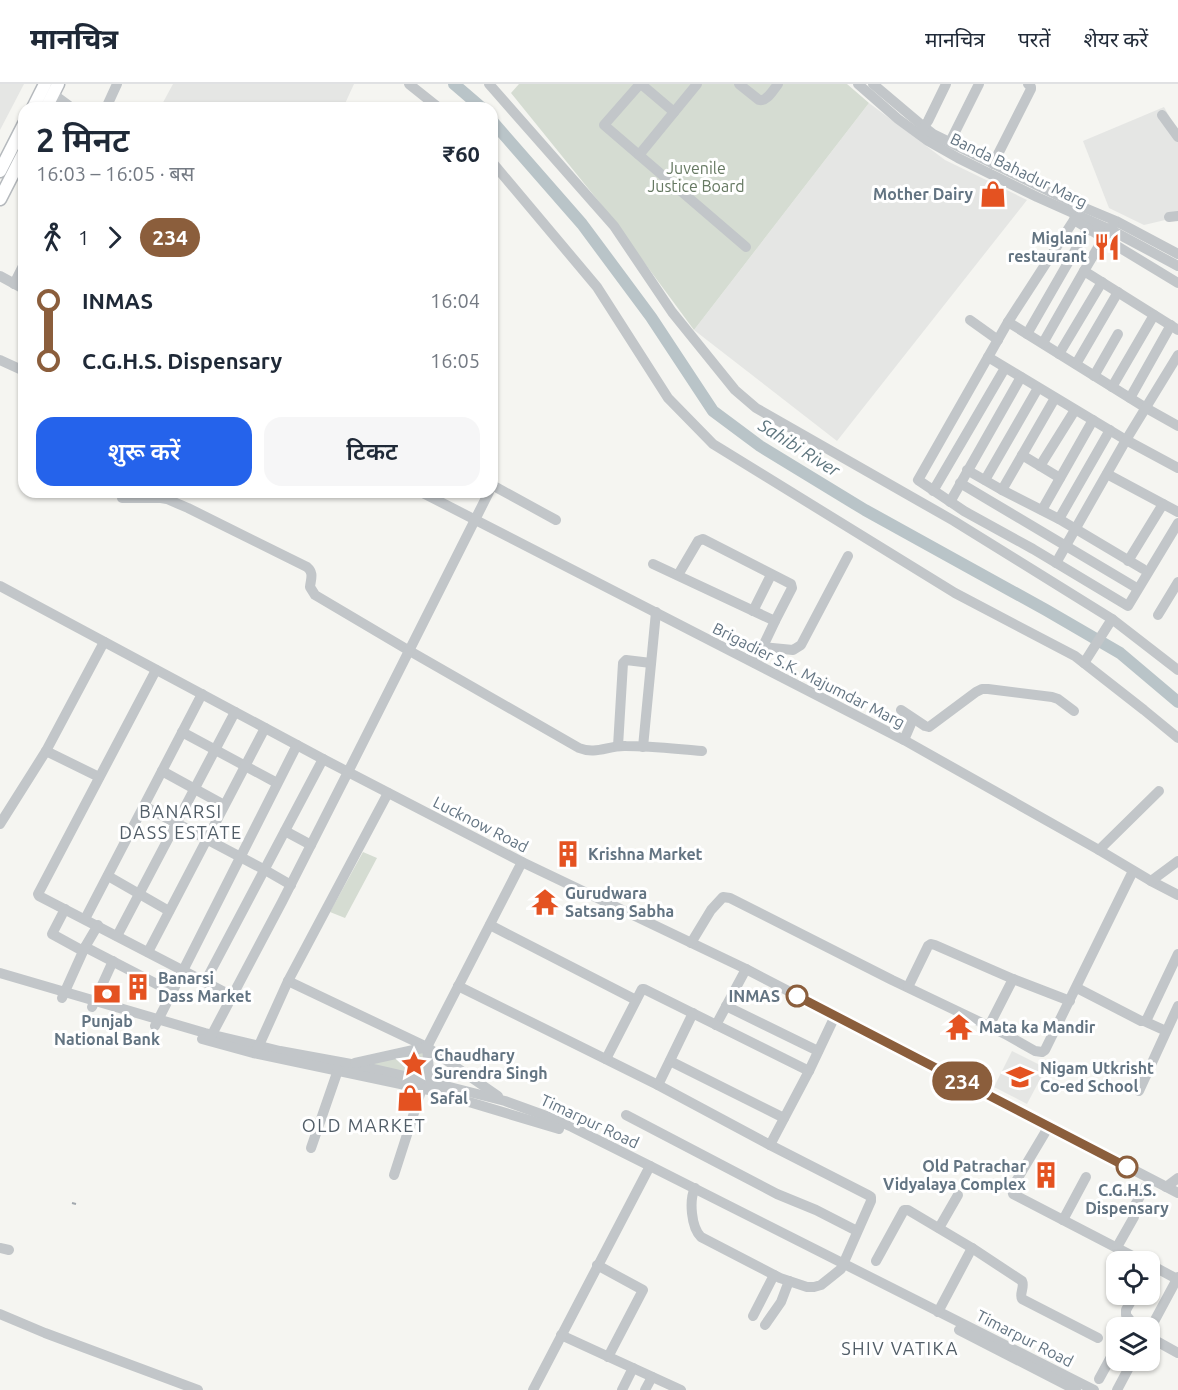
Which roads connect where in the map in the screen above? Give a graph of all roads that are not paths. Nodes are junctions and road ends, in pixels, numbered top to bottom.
1 (117, 84) edge
2 (409, 84) edge
3 (489, 84) edge
4 (640, 84) edge
5 (697, 84) edge
6 (739, 84) edge
7 (778, 84) edge
8 (858, 84) edge
9 (873, 84) edge
10 (891, 84) edge
11 (946, 84) edge
12 (979, 84) edge
13 (1028, 84) edge
14 (48, 87) edge
15 (883, 99) junction
16 (37, 102) edge
17 (47, 102) edge
18 (66, 102) edge
19 (108, 102) edge
20 (432, 102) edge
21 (674, 112) junction
22 (1162, 115) dead end
23 (921, 131) junction
24 (18, 136) edge
25 (1178, 137) edge
26 (950, 142) junction
27 (961, 154) junction
28 (639, 155) junction
29 (18, 164) edge
30 (993, 164) junction
31 (498, 169) edge
32 (0, 171) edge
33 (0, 199) edge
34 (1076, 213) junction
35 (1088, 228) junction
36 (1110, 230) junction
37 (746, 247) dead end
38 (1178, 254) edge
39 (1178, 266) edge
40 (1084, 271) junction
41 (0, 276) edge
42 (1102, 282) junction
43 (1178, 283) edge
44 (18, 285) edge
45 (1118, 292) junction
46 (1154, 315) junction
47 (970, 320) dead end
48 (1008, 322) junction
49 (1175, 327) edge
50 (1027, 333) junction
51 (1118, 334) dead end
52 (998, 340) junction
53 (1043, 344) junction
54 (1059, 354) junction
55 (1178, 355) edge
56 (988, 357) junction
57 (0, 360) edge
58 (1076, 364) junction
59 (18, 368) edge
60 (1005, 368) junction
61 (1094, 376) junction
62 (1022, 377) junction
63 (1112, 387) junction
64 (1038, 388) junction
65 (1055, 398) junction
66 (1130, 398) junction
67 (1146, 408) junction
68 (1075, 410) junction
69 (1093, 420) junction
70 (1178, 426) edge
71 (1110, 430) junction
72 (1126, 440) junction
73 (1022, 454) junction
74 (1040, 466) junction
75 (1178, 468) edge
76 (968, 470) junction
77 (1107, 474) junction
78 (1060, 478) junction
79 (985, 480) junction
80 (960, 483) junction
81 (498, 488) edge
82 (933, 490) junction
83 (1002, 490) junction
84 (122, 498) dead end
85 (433, 498) edge
86 (486, 498) edge
87 (950, 502) junction
88 (1163, 504) junction
89 (1042, 510) junction
90 (1178, 512) edge
91 (474, 519) junction
92 (1059, 519) junction
93 (556, 520) dead end
94 (1178, 524) edge
95 (1076, 529) junction
96 (1066, 547) junction
97 (848, 556) dead end
98 (1128, 561) junction
99 (1056, 563) junction
100 (653, 564) dead end
101 (1143, 569) dead end
102 (678, 575) junction
103 (771, 575) junction
104 (1176, 579) edge
105 (0, 586) edge
106 (1135, 587) dead end
107 (753, 611) junction
108 (656, 612) junction
109 (1158, 615) dead end
110 (775, 621) junction
111 (1110, 621) junction
112 (104, 642) junction
113 (762, 647) junction
114 (408, 651) junction
115 (651, 663) junction
116 (755, 663) junction
117 (1084, 663) junction
118 (156, 670) junction
119 (1178, 670) edge
120 (202, 694) junction
121 (901, 710) dead end
122 (1074, 711) dead end
123 (235, 712) junction
124 (913, 719) junction
125 (265, 728) junction
126 (182, 732) junction
127 (1178, 738) edge
128 (904, 740) junction
129 (297, 745) junction
130 (618, 746) junction
131 (643, 747) junction
132 (215, 749) junction
133 (46, 751) junction
134 (702, 751) dead end
135 (323, 759) junction
136 (244, 767) junction
137 (162, 771) junction
138 (348, 772) junction
139 (99, 777) junction
140 (277, 783) junction
141 (195, 789) junction
142 (1159, 791) dead end
143 (388, 793) junction
144 (224, 805) junction
145 (144, 806) junction
146 (177, 823) junction
147 (0, 824) edge
148 (285, 831) junction
149 (207, 839) junction
150 (311, 845) junction
151 (1099, 850) junction
152 (240, 857) junction
153 (1178, 861) edge
154 (522, 862) junction
155 (265, 870) junction
156 (1133, 871) junction
157 (108, 876) junction
158 (1151, 881) junction
159 (291, 885) junction
160 (139, 895) junction
161 (1178, 895) edge
162 (65, 909) junction
163 (169, 911) junction
164 (86, 919) junction
165 (490, 925) junction
166 (98, 926) junction
167 (117, 936) junction
168 (691, 943) junction
169 (84, 949) junction
170 (148, 952) junction
171 (1178, 954) edge
172 (113, 961) junction
173 (746, 969) junction
174 (183, 970) junction
175 (0, 973) edge
176 (1013, 979) junction
177 (0, 981) edge
178 (288, 981) junction
179 (206, 982) junction
180 (458, 986) junction
181 (908, 987) junction
182 (1077, 988) junction
183 (172, 992) junction
184 (63, 995) junction
185 (232, 996) junction
186 (636, 1000) junction
187 (1070, 1001) junction
188 (93, 1004) junction
189 (726, 1006) junction
190 (1178, 1006) edge
191 (693, 1013) junction
192 (835, 1016) junction
193 (1144, 1021) junction
194 (157, 1023) junction
195 (716, 1025) junction
196 (989, 1026) junction
197 (1166, 1031) junction
198 (210, 1038) junction
199 (427, 1047) junction
200 (257, 1049) junction
201 (818, 1051) junction
202 (606, 1059) junction
203 (670, 1061) junction
204 (351, 1064) junction
205 (452, 1064) junction
206 (338, 1070) junction
207 (808, 1071) junction
208 (658, 1085) junction
209 (427, 1086) junction
210 (452, 1087) junction
211 (1139, 1091) dead end
212 (505, 1101) junction
213 (626, 1115) dead end
214 (784, 1118) junction
215 (1049, 1126) junction
216 (770, 1145) junction
217 (311, 1148) dead end
218 (649, 1169) junction
219 (394, 1175) dead end
220 (1086, 1177) dead end
221 (1178, 1178) edge
222 (1166, 1187) junction
223 (1145, 1188) dead end
224 (693, 1191) junction
225 (1178, 1193) edge
226 (958, 1195) dead end
227 (1064, 1220) junction
228 (939, 1228) junction
229 (857, 1231) junction
230 (1117, 1247) junction
231 (972, 1248) junction
232 (1124, 1251) edge
233 (876, 1262) dead end
234 (597, 1265) junction
235 (842, 1266) junction
236 (1160, 1270) edge
237 (774, 1275) junction
238 (1178, 1278) edge
239 (789, 1281) junction
240 (938, 1312) junction
241 (0, 1314) edge
242 (753, 1316) dead end
243 (1157, 1317) edge
244 (765, 1325) dead end
245 (561, 1335) junction
246 (1098, 1338) dead end
247 (1160, 1343) edge
248 (1178, 1353) edge
249 (608, 1357) junction
250 (1106, 1366) edge
251 (633, 1368) junction
252 (1127, 1371) edge
253 (652, 1377) junction
254 (1099, 1379) dead end
255 (198, 1390) edge
256 (533, 1390) edge
257 (622, 1390) edge
258 (645, 1390) edge
259 (681, 1390) edge
260 (1076, 1390) edge
261 (1094, 1390) edge
262 (1117, 1390) edge

1 - 19 street
2 - 20 street
3 - 111 street
4 - 21 street
4 - 28 street
5 - 21 street
6 - 7 street
8 - 15 street, Banda Bahadur Marg
9 - 15 street, Banda Bahadur Marg
10 - 15 street
11 - 23 street
12 - 26 street
13 - 30 street
14 - 16 main road
14 - 17 main road
14 - 18 street
15 - 23 street, Banda Bahadur Marg
21 - 28 street
22 - 25 street
23 - 26 street, Banda Bahadur Marg
23 - 27 street, Banda Bahadur Marg
24 - 32 main road
26 - 27 street, Banda Bahadur Marg
27 - 30 street, Banda Bahadur Marg
27 - 34 street, Banda Bahadur Marg
28 - 37 street
29 - 33 main road
30 - 34 street, Banda Bahadur Marg
31 - 117 street
34 - 35 street
34 - 36 street, Banda Bahadur Marg
34 - 48 street
35 - 36 street
35 - 50 street
36 - 38 street, Banda Bahadur Marg
36 - 39 street, Banda Bahadur Marg
36 - 40 street
36 - 43 street
40 - 42 street
40 - 53 street
41 - 44 street
42 - 45 street
42 - 54 street
45 - 46 street
45 - 58 street
46 - 49 street
46 - 63 street
47 - 52 street
48 - 50 street
48 - 52 street
49 - 66 street
50 - 53 street
51 - 61 street
52 - 56 street
53 - 54 street
54 - 58 street
55 - 67 street
56 - 60 street
56 - 82 street
57 - 59 street
58 - 61 street
60 - 62 street
60 - 82 street
61 - 63 street
62 - 64 street
62 - 76 street
63 - 66 street
64 - 65 street
64 - 79 street
65 - 68 street
65 - 73 street
66 - 67 street
67 - 70 street
67 - 72 street
68 - 69 street
68 - 74 street
69 - 71 street
69 - 78 street
71 - 72 street
71 - 92 street
72 - 75 street
72 - 77 street
73 - 74 street
73 - 83 street
74 - 78 street
76 - 79 street
76 - 80 street
77 - 88 street
77 - 95 street
78 - 89 street
79 - 83 street
80 - 87 street
80 - 96 street
81 - 93 street
82 - 87 street
83 - 89 street
84 - 114 street
85 - 91 street, Brigadier S.K. Majumdar Marg
86 - 91 street
87 - 99 street
88 - 90 street
88 - 98 street
89 - 92 street
91 - 108 street, Brigadier S.K. Majumdar Marg
91 - 114 street
92 - 95 street
94 - 99 street
95 - 96 street
95 - 98 street
96 - 99 street
96 - 106 street
97 - 113 street
98 - 101 street
100 - 102 street
102 - 103 street
102 - 107 street
103 - 107 street
103 - 110 street
104 - 109 street
105 - 112 street, Lucknow Road
107 - 110 street
108 - 115 street
108 - 116 street, Brigadier S.K. Majumdar Marg
110 - 113 street
111 - 117 street
111 - 119 street
112 - 118 street, Lucknow Road
112 - 133 street
113 - 116 street
114 - 130 street
114 - 138 street
115 - 130 street
115 - 131 street
116 - 128 street, Brigadier S.K. Majumdar Marg
117 - 127 street
118 - 120 street, Lucknow Road
118 - 139 street
120 - 123 street, Lucknow Road
120 - 126 street
121 - 124 street
122 - 124 street
123 - 125 street, Lucknow Road
123 - 132 street
124 - 128 street
125 - 129 street, Lucknow Road
125 - 136 street
126 - 132 street
126 - 137 street
128 - 151 street, Brigadier S.K. Majumdar Marg
129 - 135 street, Lucknow Road
129 - 140 street
130 - 131 street
131 - 134 street
132 - 136 street
132 - 141 street
133 - 139 street
133 - 147 street
135 - 138 street, Lucknow Road
135 - 148 street
136 - 140 street
136 - 144 street
137 - 141 street
137 - 145 street
138 - 143 street, Lucknow Road
138 - 150 street
139 - 162 street
140 - 152 street
141 - 144 street
141 - 146 street
142 - 151 street
143 - 154 street, Lucknow Road
143 - 178 street
144 - 149 street
145 - 146 street
145 - 157 street
146 - 149 street
146 - 160 street
148 - 150 street
148 - 155 street
149 - 152 street
149 - 163 street
150 - 159 street
151 - 156 street, Brigadier S.K. Majumdar Marg
152 - 155 street
152 - 174 street
153 - 158 street
154 - 165 street
154 - 168 street, Lucknow Road
155 - 159 street
155 - 179 street
156 - 158 street, Brigadier S.K. Majumdar Marg
156 - 182 street
157 - 160 street
157 - 164 street
158 - 161 street, Brigadier S.K. Majumdar Marg
159 - 185 street
160 - 163 street
160 - 167 street
162 - 164 street
162 - 169 street
163 - 170 street
164 - 166 street
165 - 180 street
165 - 186 street
166 - 167 street
166 - 169 street
167 - 170 street
168 - 173 street, Lucknow Road
168 - 181 street
169 - 172 street
169 - 184 street
170 - 174 street
171 - 193 street
172 - 183 street
172 - 188 street
173 - 189 street
173 - 192 street, Lucknow Road
174 - 179 street
174 - 183 street
175 - 184 street, Timarpur Road
176 - 181 street
176 - 187 street
176 - 196 street
177 - 184 street, Timarpur Road
178 - 199 street
178 - 200 street
179 - 185 street
180 - 199 street
180 - 202 street
181 - 196 street
182 - 187 street
182 - 193 street
183 - 194 street
184 - 188 street, Timarpur Road
185 - 198 street
186 - 191 street
186 - 202 street
187 - 196 street
188 - 194 street, Timarpur Road
189 - 195 street
189 - 201 street
190 - 197 street
191 - 195 street
191 - 203 street
192 - 201 street
192 - 215 street, Lucknow Road
193 - 197 street
194 - 198 street, Timarpur Road
195 - 207 street
197 - 211 street
198 - 200 street, Timarpur Road
199 - 204 street
199 - 205 street
199 - 209 street
200 - 204 street, Timarpur Road
200 - 206 street, Timarpur Road
201 - 207 street
202 - 208 street
203 - 208 street
203 - 214 street
204 - 209 street, Timarpur Road
205 - 210 street
205 - 212 street
206 - 209 street, Timarpur Road
206 - 217 street
207 - 214 street
208 - 216 street
209 - 210 street, Timarpur Road
209 - 218 street, Timarpur Road
209 - 219 street
210 - 212 street, Timarpur Road
212 - 218 street, Timarpur Road
213 - 229 street
214 - 216 street
215 - 222 street, Lucknow Road
215 - 227 street
216 - 229 street
218 - 224 street, Timarpur Road
218 - 234 street
220 - 227 street
221 - 222 street
222 - 225 street, Lucknow Road
223 - 230 street
224 - 235 street, Timarpur Road
224 - 237 street
226 - 228 street
227 - 230 street
228 - 231 street
228 - 233 street
229 - 235 street
230 - 232 street
231 - 240 street
231 - 246 street
234 - 245 street
234 - 249 street
235 - 239 street
235 - 240 street, Timarpur Road
235 - 260 street, Timarpur Road
236 - 238 street
237 - 239 street
237 - 242 street
238 - 243 street
239 - 244 street
240 - 261 street, Timarpur Road
241 - 255 street
245 - 249 street
245 - 256 street
247 - 248 street
249 - 251 street
250 - 254 street
251 - 253 street
251 - 257 street
252 - 262 street
253 - 258 street
253 - 259 street

